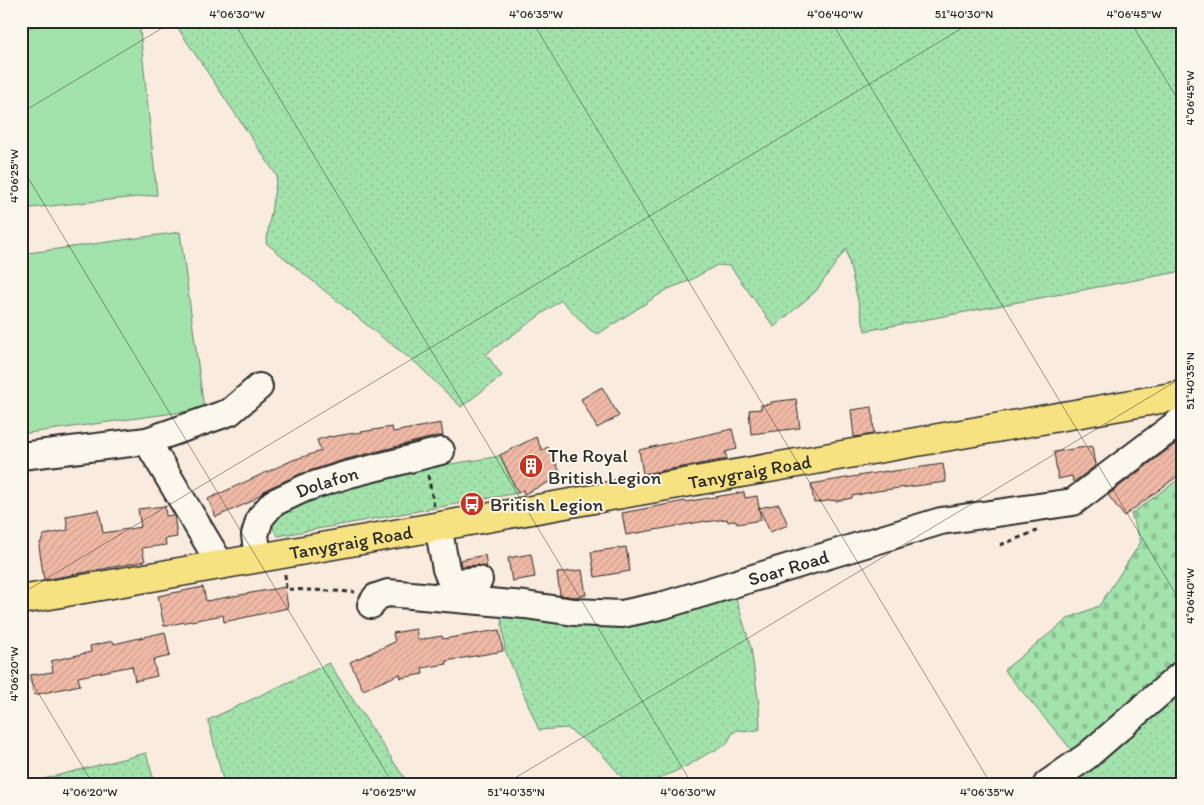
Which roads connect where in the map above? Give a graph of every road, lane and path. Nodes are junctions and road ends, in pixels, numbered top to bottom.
1 (259, 387) dead end
2 (1183, 394) edge
3 (1183, 419) edge
4 (147, 441) junction
5 (432, 453) joint
6 (21, 456) edge
7 (438, 526) junction
8 (258, 558) junction
9 (221, 565) junction
10 (284, 566) dead end
11 (479, 580) dead end
12 (21, 600) edge
13 (380, 600) joint
14 (1183, 673) edge
15 (1047, 784) edge

1 - 4 street
2 - 7 main road, Tanygraig Road
3 - 13 street, Soar Road
4 - 6 street
4 - 9 street
5 - 7 path
5 - 8 street, Dolafon
7 - 8 main road, Tanygraig Road
7 - 11 street
8 - 9 main road, Tanygraig Road
9 - 12 main road, Tanygraig Road
10 - 13 path
14 - 15 street

